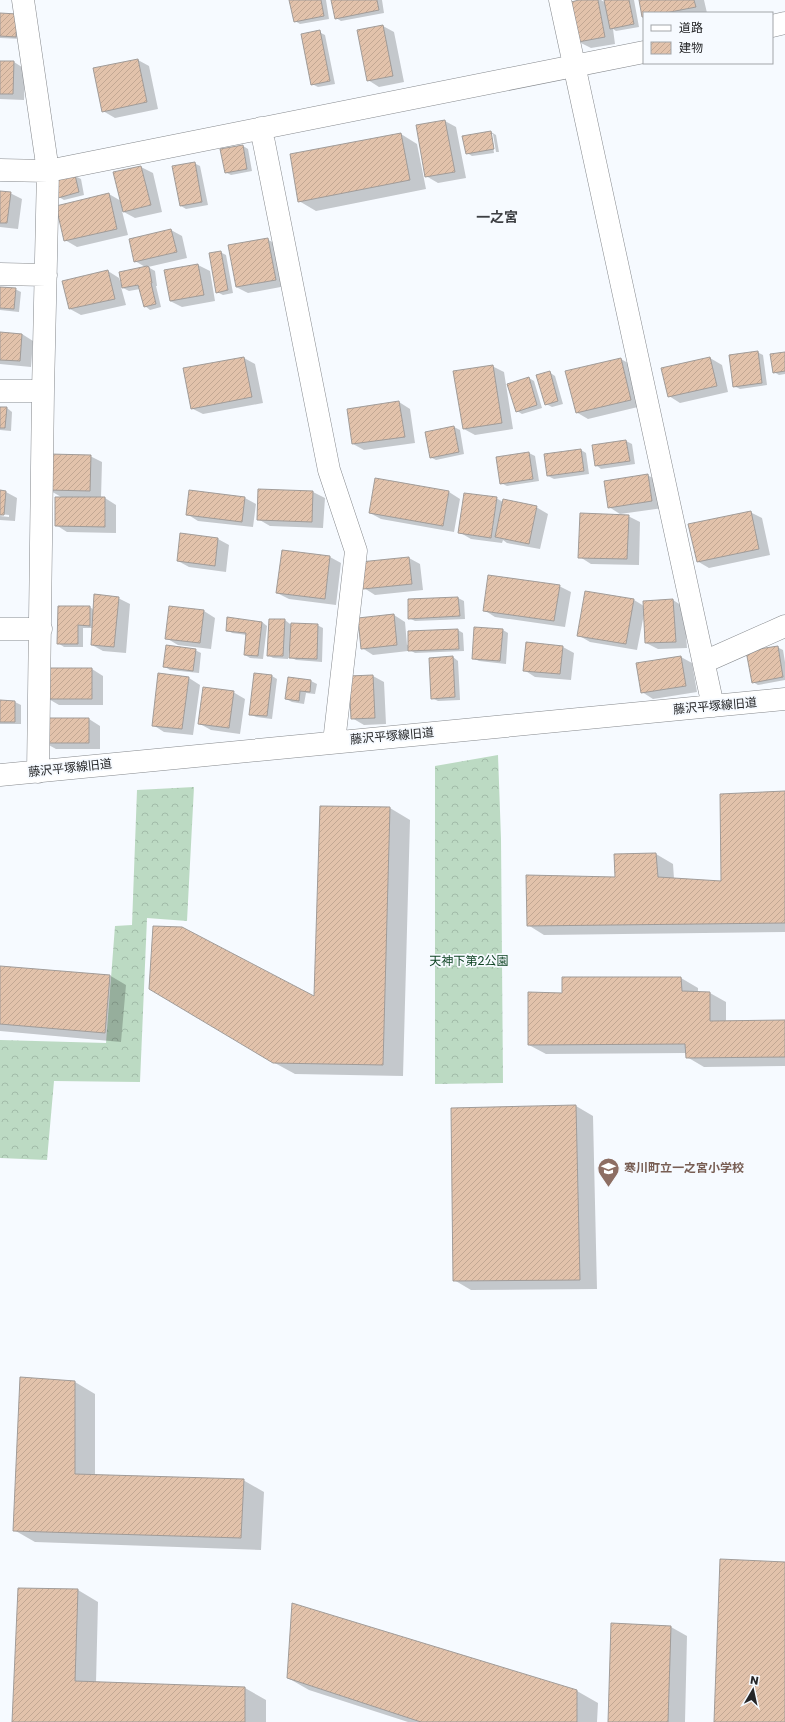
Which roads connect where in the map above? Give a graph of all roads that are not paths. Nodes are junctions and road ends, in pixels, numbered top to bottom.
1 (23, 0) edge
2 (560, 0) edge
3 (785, 24) edge
4 (773, 26) edge
5 (643, 52) edge
6 (574, 67) junction
7 (261, 128) junction
8 (0, 170) edge
9 (48, 171) junction
10 (0, 274) edge
11 (46, 275) junction
12 (0, 391) edge
13 (43, 391) junction
14 (785, 626) edge
15 (0, 629) edge
16 (41, 629) junction
17 (704, 662) junction
18 (785, 700) edge
19 (713, 706) junction
20 (334, 742) junction
21 (38, 772) junction
22 (0, 775) edge

1 - 9 street
2 - 6 street
3 - 4 street
5 - 6 street
6 - 7 street
6 - 17 street
7 - 9 street
7 - 20 street
8 - 9 street
9 - 11 street
10 - 11 street
11 - 13 street
12 - 13 street
13 - 16 street
14 - 17 street
15 - 16 street
16 - 21 street
17 - 19 street
18 - 19 street, 藤沢平塚線旧道
19 - 20 street, 藤沢平塚線旧道
20 - 21 street, 藤沢平塚線旧道
21 - 22 street, 藤沢平塚線旧道

